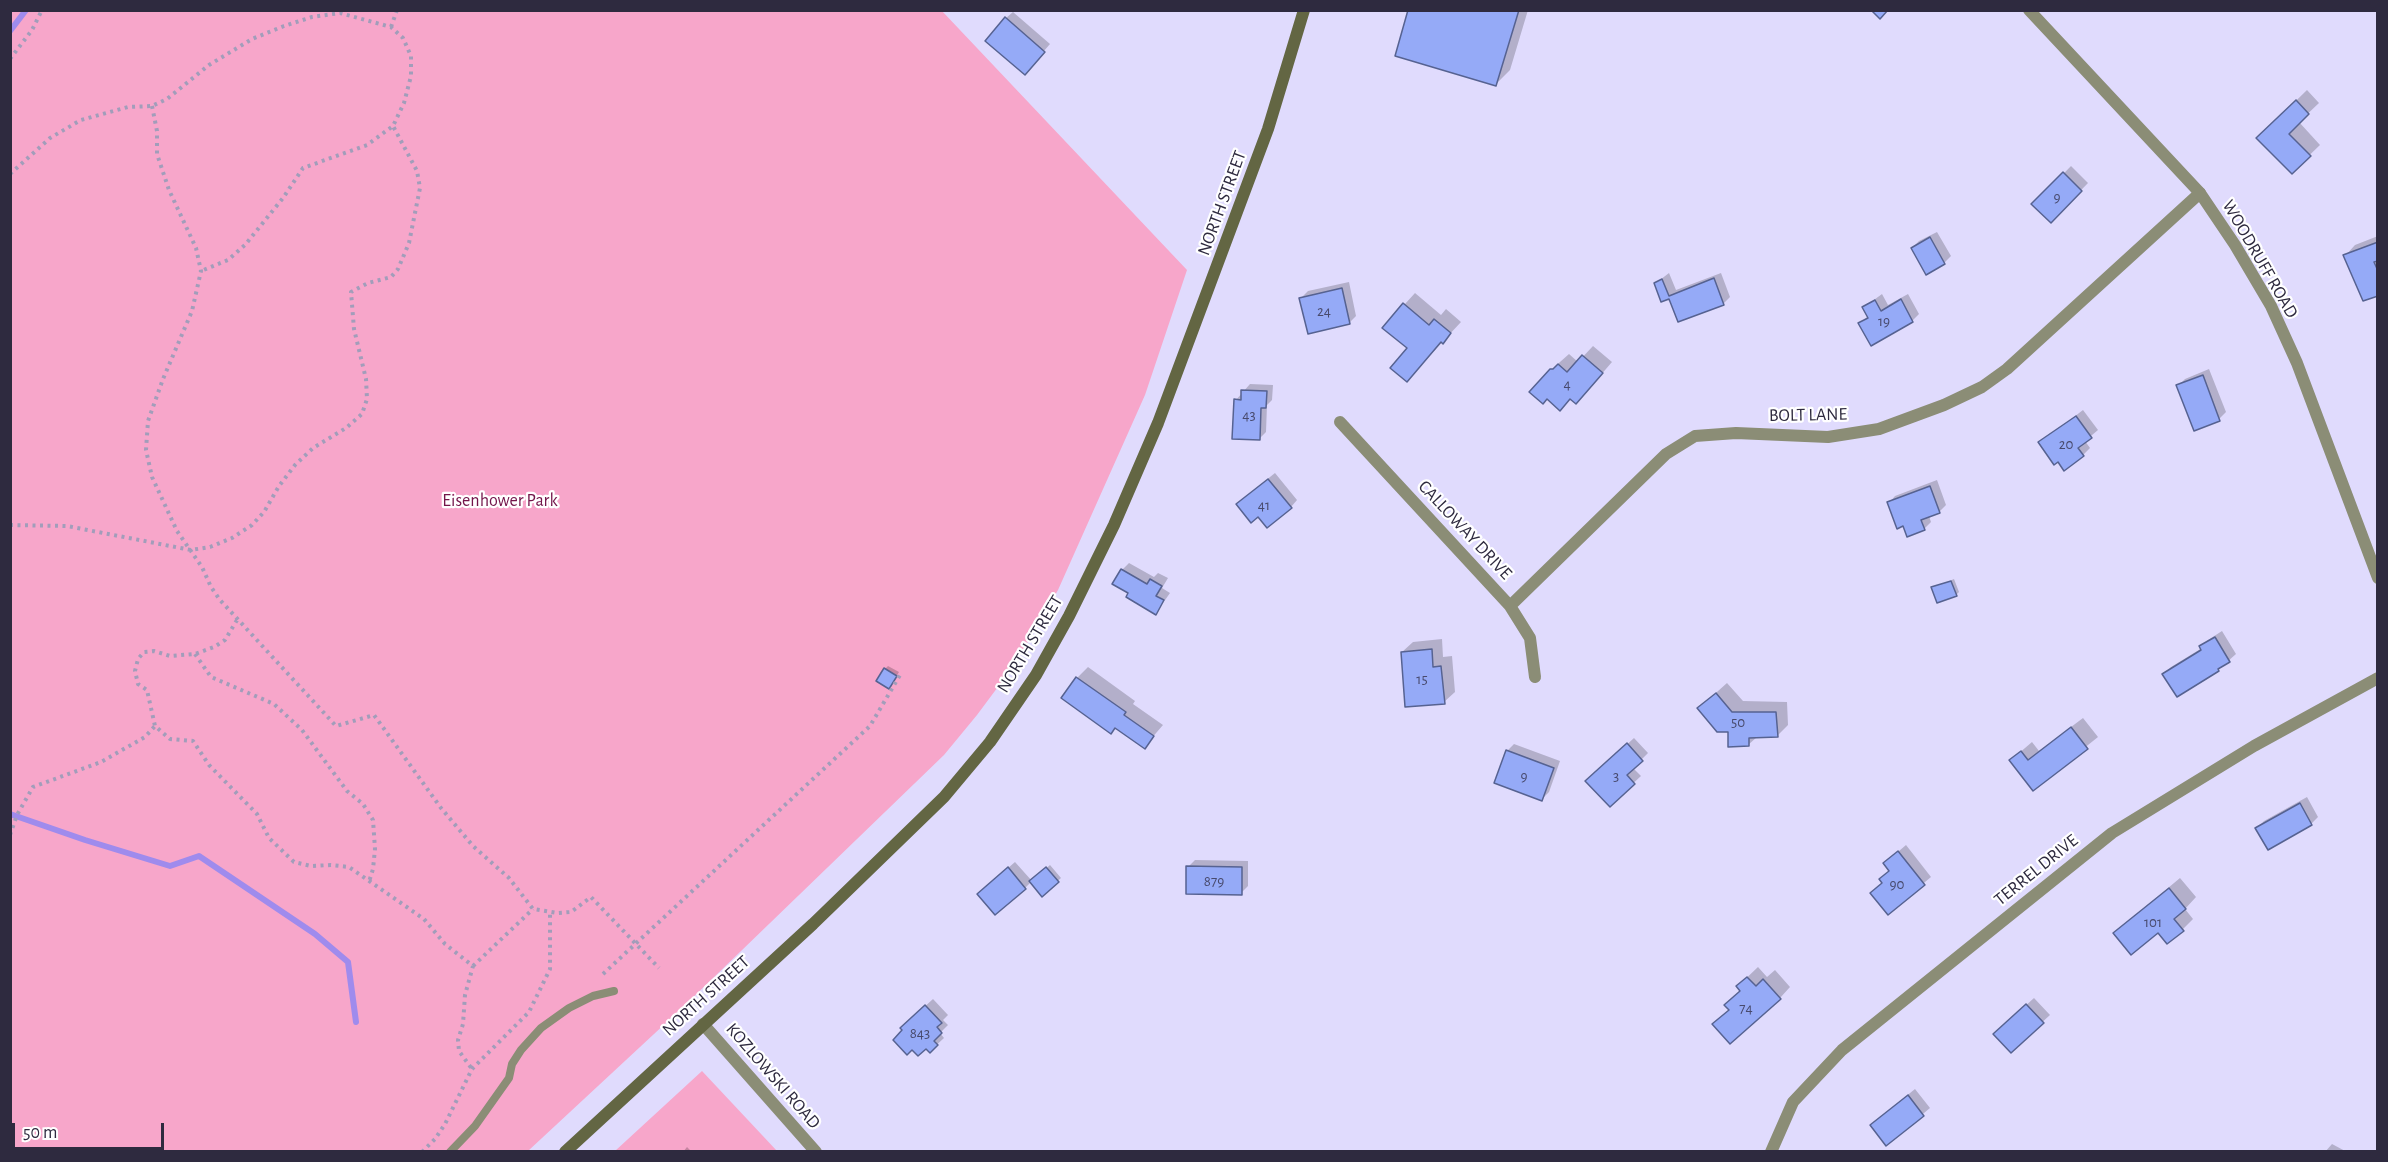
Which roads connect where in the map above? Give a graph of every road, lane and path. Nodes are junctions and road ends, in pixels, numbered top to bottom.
1 (42, 10) edge
2 (397, 10) edge
3 (1304, 10) edge
4 (2029, 10) edge
5 (340, 12) edge
6 (391, 27) junction
7 (10, 59) edge
8 (152, 106) junction
9 (393, 126) junction
10 (10, 174) edge
11 (2200, 193) junction
12 (201, 271) junction
13 (1341, 422) dead end
14 (10, 525) edge
15 (191, 550) junction
16 (2378, 578) edge
17 (1510, 606) junction
18 (237, 620) junction
19 (195, 654) junction
20 (900, 675) dead end
21 (1535, 677) dead end
22 (2378, 678) edge
23 (155, 726) junction
24 (10, 835) edge
25 (369, 882) junction
26 (533, 909) junction
27 (550, 912) junction
28 (635, 944) junction
29 (473, 966) junction
30 (659, 968) dead end
31 (603, 974) dead end
32 (614, 991) dead end
33 (703, 1024) junction
34 (472, 1069) junction
35 (422, 1152) edge
36 (450, 1152) edge
37 (565, 1152) edge
38 (816, 1152) edge
39 (1771, 1152) edge

1 - 7 path
2 - 6 path
3 - 33 main road, NORTH STREET
4 - 11 street, WOODRUFF ROAD
5 - 6 path
5 - 8 path
6 - 9 path
8 - 10 path
8 - 12 path
9 - 12 path
9 - 15 path
11 - 16 street, WOODRUFF ROAD
11 - 17 street, BOLT LANE
12 - 15 path
13 - 17 street, CALLOWAY DRIVE
14 - 15 path
15 - 18 path
17 - 21 street, CALLOWAY DRIVE
18 - 19 path
18 - 26 path
19 - 23 path
19 - 25 path
20 - 28 path
22 - 39 street, TERREL DRIVE
23 - 24 path
23 - 25 path
25 - 29 path
26 - 27 path
26 - 29 path
27 - 28 path
27 - 34 path
28 - 30 path
28 - 31 path
29 - 34 path
32 - 36 lane
33 - 37 main road, NORTH STREET
33 - 38 street, KOZLOWSKI ROAD
34 - 35 path

